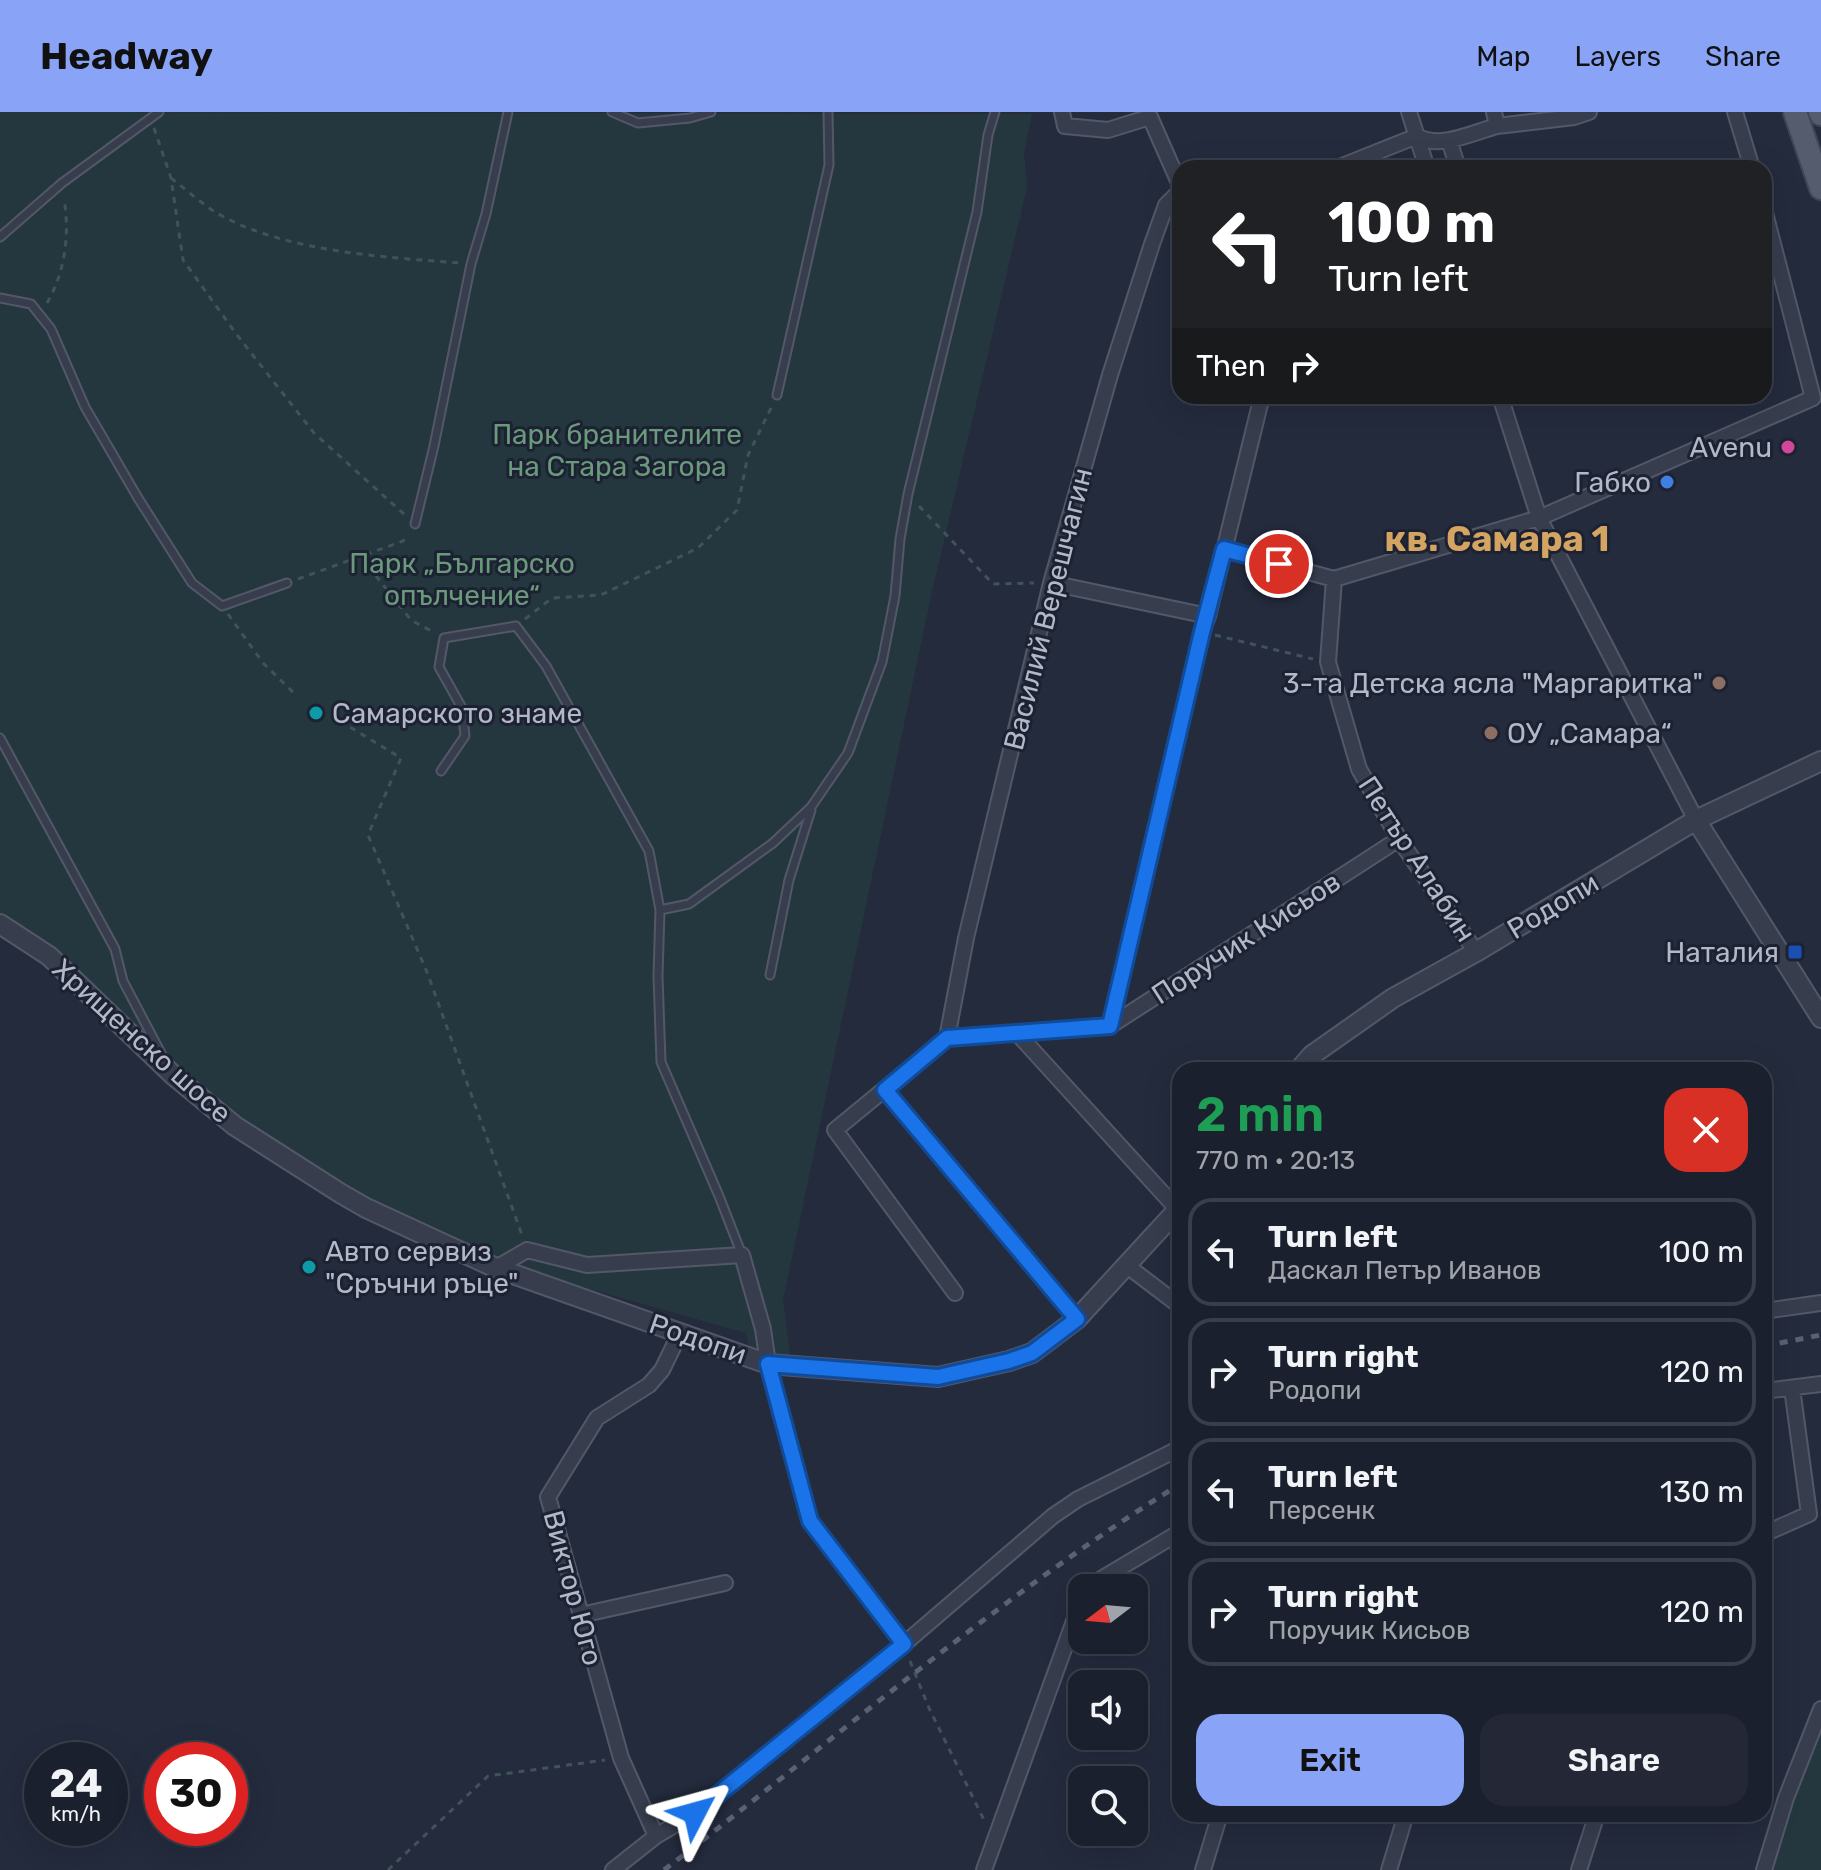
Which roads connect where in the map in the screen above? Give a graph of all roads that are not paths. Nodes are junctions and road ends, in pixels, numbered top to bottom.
1 (159, 112) edge
2 (508, 112) edge
3 (612, 112) edge
4 (711, 112) edge
5 (828, 112) edge
6 (995, 112) edge
7 (1062, 112) edge
8 (1409, 112) edge
9 (1589, 112) edge
10 (1735, 112) edge
11 (1795, 112) edge
12 (1495, 119) edge
13 (1417, 136) junction
14 (1449, 140) junction
15 (1358, 160) edge
16 (1424, 160) edge
17 (1455, 160) edge
18 (1750, 160) edge
19 (1172, 167) edge
20 (1821, 188) edge
21 (1172, 199) edge
22 (0, 237) edge
23 (1772, 253) edge
24 (0, 298) edge
25 (777, 395) road end
26 (1260, 404) edge
27 (1503, 404) edge
28 (1539, 518) junction
29 (415, 524) road end
30 (1224, 549) junction
31 (1334, 579) junction
32 (287, 583) road end
33 (1051, 583) junction
34 (1208, 616) junction
35 (0, 738) edge
36 (1821, 761) edge
37 (441, 771) dead end
38 (811, 807) junction
39 (1696, 820) junction
40 (1399, 839) junction
41 (660, 910) junction
42 (0, 924) edge
43 (1476, 952) junction
44 (770, 975) dead end
45 (1821, 1018) edge
46 (1110, 1026) junction
47 (1016, 1032) junction
48 (947, 1038) junction
49 (1306, 1062) edge
50 (173, 1075) junction
51 (885, 1090) junction
52 (1172, 1201) edge
53 (1172, 1216) edge
54 (742, 1255) junction
55 (1126, 1265) junction
56 (496, 1268) junction
57 (955, 1293) dead end
58 (1172, 1300) edge
59 (1821, 1303) edge
60 (1772, 1310) edge
61 (1077, 1319) junction
62 (680, 1333) junction
63 (768, 1364) junction
64 (1821, 1384) edge
65 (1792, 1388) junction
66 (1772, 1390) edge
67 (1172, 1452) edge
68 (1772, 1530) edge
69 (1172, 1537) edge
70 (1110, 1574) edge
71 (725, 1583) dead end
72 (581, 1615) junction
73 (1068, 1637) edge
74 (904, 1644) junction
75 (1821, 1709) edge
76 (1218, 1822) edge
77 (1404, 1822) edge
78 (1594, 1822) edge
79 (656, 1836) junction
80 (613, 1870) edge
81 (984, 1870) edge
82 (1203, 1870) edge
83 (1389, 1870) edge
84 (1579, 1870) edge
85 (1764, 1870) edge

1 - 22 lane
2 - 29 lane
3 - 4 lane
5 - 25 lane
6 - 38 lane
7 - 19 street
8 - 13 street
9 - 12 street
10 - 18 street
11 - 20 main road
12 - 14 street
13 - 14 street
13 - 15 street
13 - 16 street
14 - 17 street
21 - 33 street, Василий Верешчагин
23 - 28 street
24 - 32 lane
26 - 30 street
27 - 28 street
28 - 31 street
28 - 39 street
30 - 31 street
30 - 34 street
31 - 40 street, Петър Алабин
33 - 34 street
33 - 48 street, Василий Верешчагин
34 - 46 street
35 - 50 lane
36 - 39 street, Родопи
37 - 41 lane
38 - 41 lane
38 - 44 lane
39 - 43 street, Родопи
39 - 45 street
40 - 43 street, Петър Алабин
40 - 46 street, Поручик Кисьов
41 - 54 lane
42 - 50 street, Хрищенско шосе
43 - 49 street, Родопи
46 - 47 street, Поручик Кисьов
47 - 48 street, Поручик Кисьов
47 - 52 street
48 - 51 street
50 - 56 street, Хрищенско шосе
51 - 57 street
51 - 61 street
53 - 55 street, Родопи
54 - 56 street
54 - 63 street
55 - 58 street
55 - 61 street, Родопи
56 - 62 street, Родопи
59 - 60 street
61 - 63 street, Родопи
62 - 63 street, Родопи
62 - 72 street, Виктор Юго
63 - 74 street
64 - 65 street
65 - 66 street
65 - 68 street
67 - 74 street
69 - 70 street
71 - 72 street
72 - 79 street, Виктор Юго
73 - 81 street
74 - 79 street
75 - 85 street
76 - 82 street
77 - 83 street
78 - 84 street
79 - 80 street

